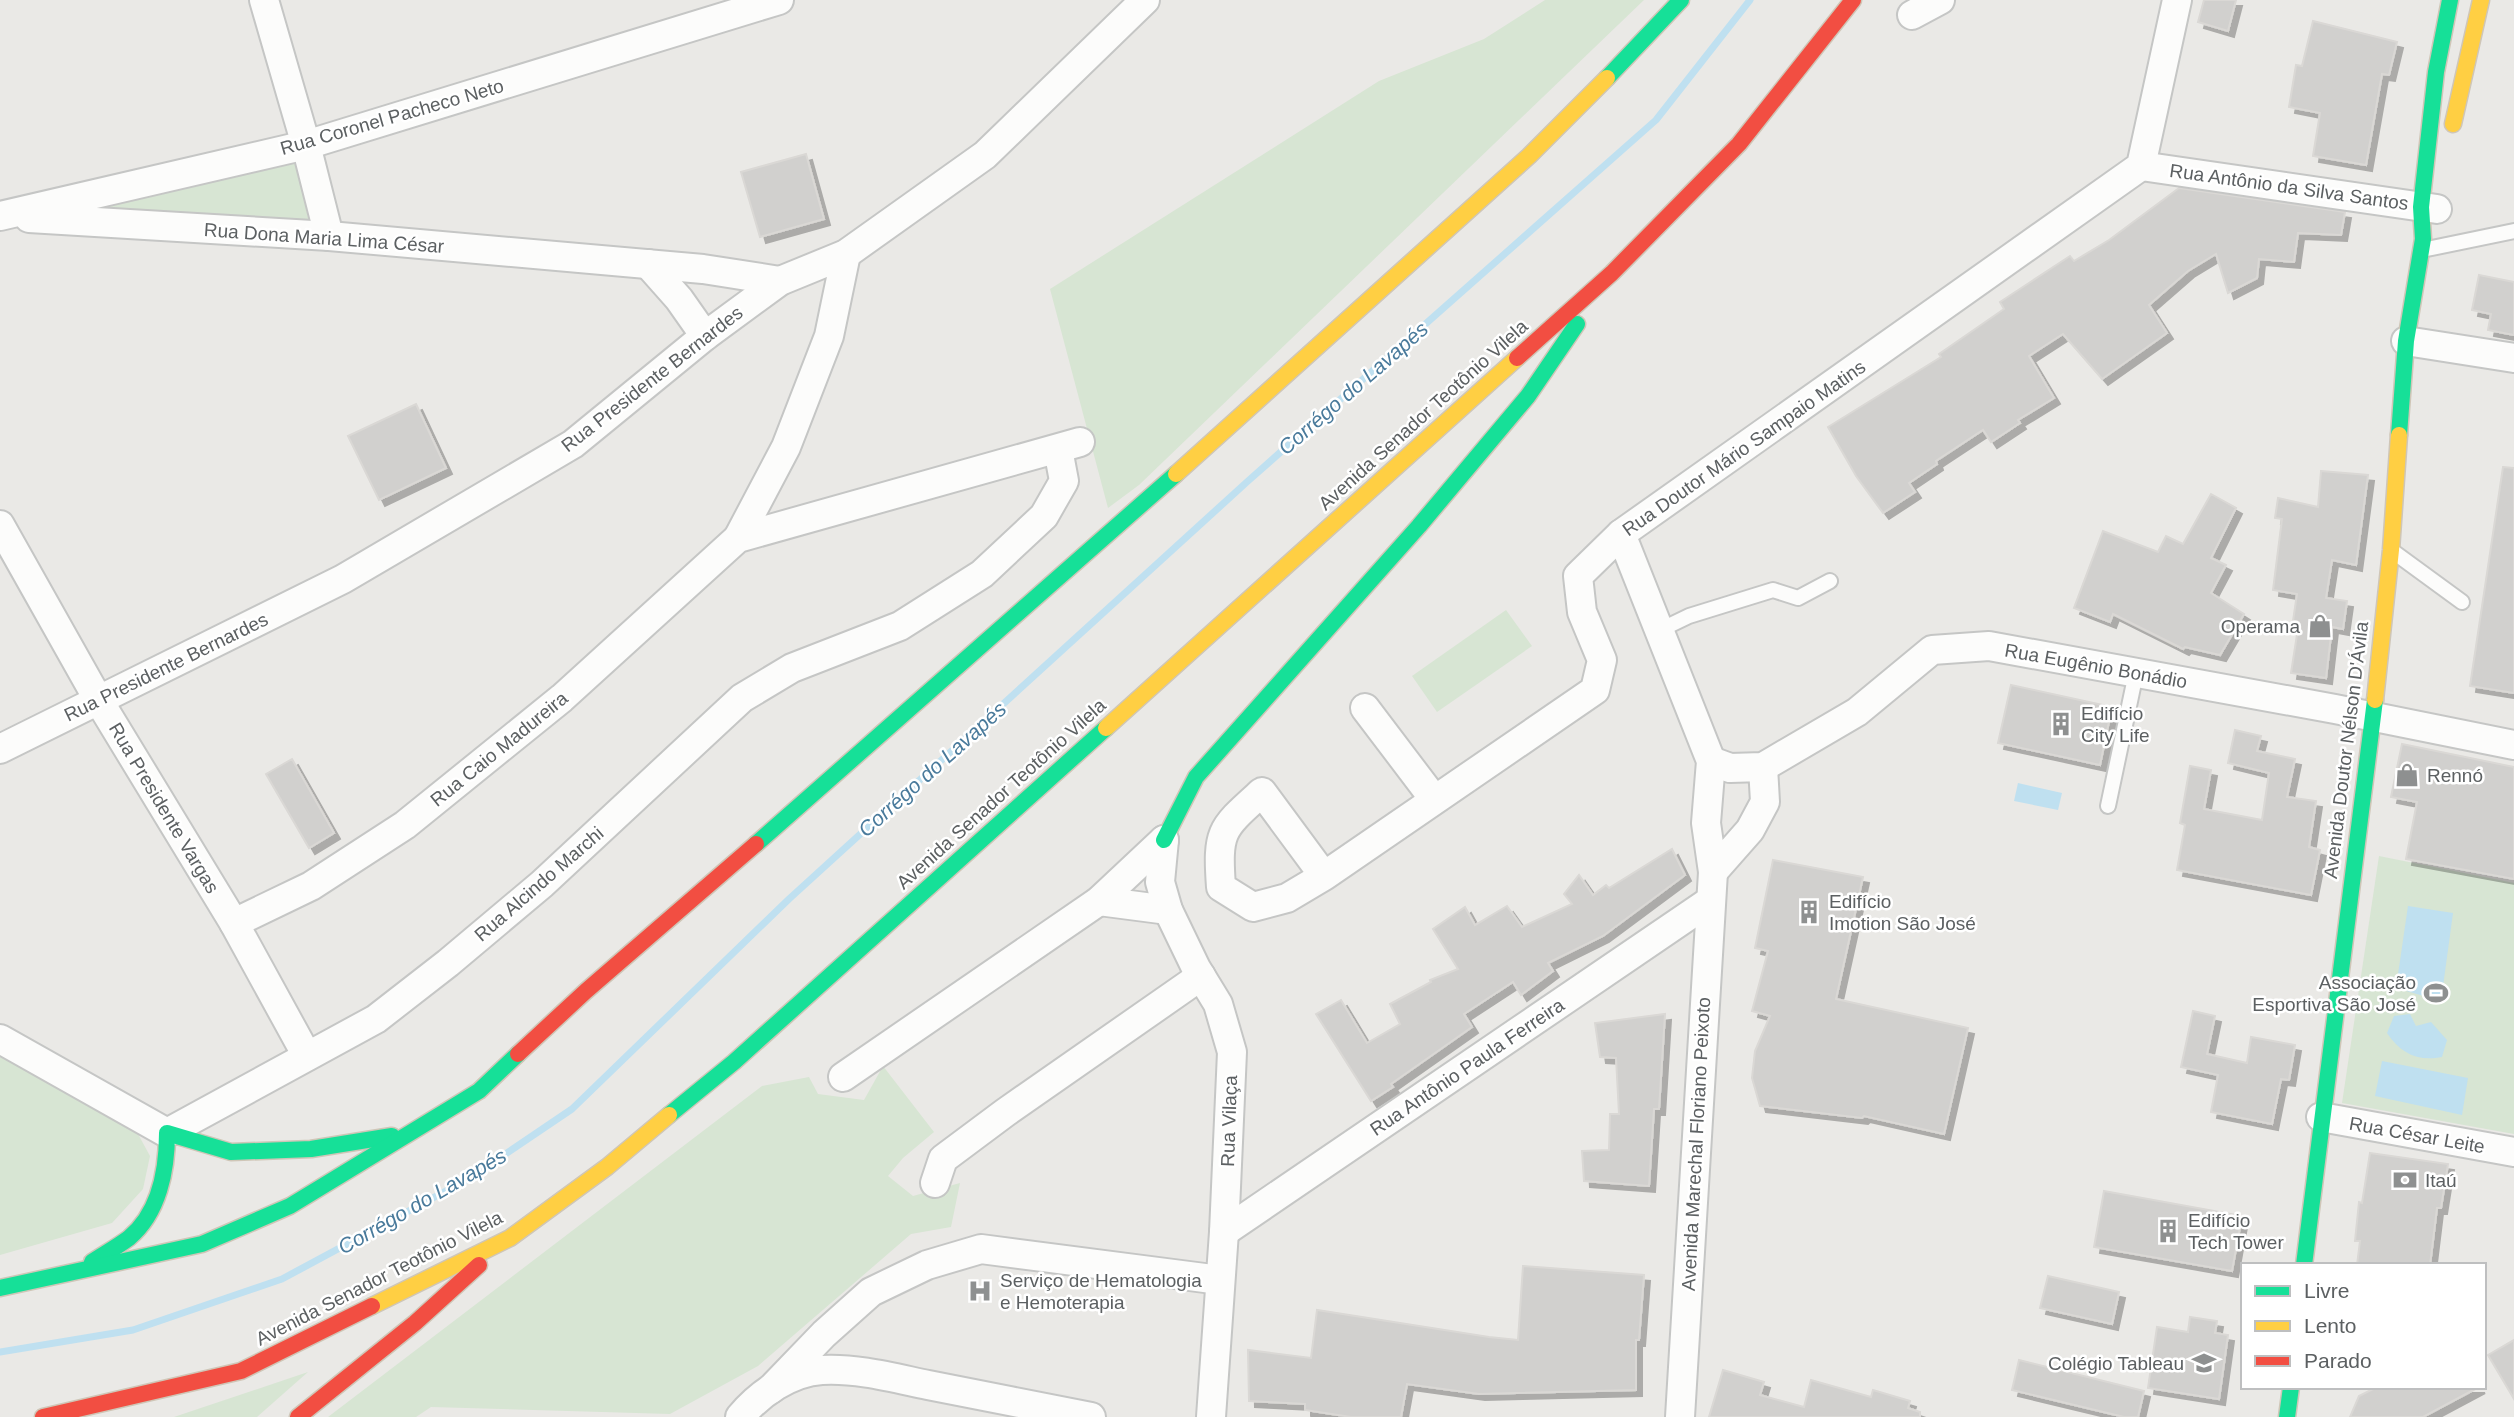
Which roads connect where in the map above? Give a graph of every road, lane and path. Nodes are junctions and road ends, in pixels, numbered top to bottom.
1 (264, 0) edge
2 (779, 0) edge
3 (1145, 0) edge
4 (1681, 0) edge
5 (1853, 0) edge
6 (1940, 0) edge
7 (2177, 0) edge
8 (2450, 0) edge
9 (2481, 0) edge
10 (1912, 15) dead end
11 (306, 145) junction
12 (2449, 145) dead end
13 (2141, 166) junction
14 (2433, 204) junction
15 (0, 216) edge
16 (2514, 231) edge
17 (329, 236) junction
18 (2422, 245) junction
19 (846, 254) junction
20 (648, 264) junction
21 (1612, 273) junction
22 (780, 281) junction
23 (705, 336) junction
24 (2406, 341) junction
25 (2514, 358) edge
26 (1069, 445) joint
27 (0, 525) edge
28 (1621, 534) junction
29 (738, 538) junction
30 (2391, 550) junction
31 (1830, 581) dead end
32 (2462, 602) dead end
33 (1660, 630) junction
34 (2136, 673) junction
35 (99, 701) junction
36 (1364, 708) dead end
37 (2373, 716) junction
38 (2514, 744) edge
39 (0, 749) edge
40 (1711, 761) junction
41 (1763, 767) junction
42 (1434, 799) junction
43 (2108, 806) dead end
44 (1164, 840) junction
45 (1713, 872) junction
46 (1324, 876) dead end
47 (1099, 901) junction
48 (1710, 901) junction
49 (1168, 910) junction
50 (234, 923) junction
51 (1201, 976) junction
52 (0, 1039) edge
53 (307, 1056) junction
54 (843, 1077) dead end
55 (2321, 1117) junction
56 (414, 1132) junction
57 (167, 1133) junction
58 (2514, 1152) edge
59 (935, 1183) dead end
60 (1224, 1232) junction
61 (510, 1238) junction
62 (2304, 1263) edge
63 (78, 1270) junction
64 (1220, 1280) junction
65 (0, 1288) edge
66 (771, 1389) junction
67 (2291, 1389) edge
68 (43, 1417) edge
69 (298, 1417) edge
70 (740, 1417) edge
71 (1091, 1417) edge
72 (1211, 1417) edge
73 (1680, 1417) edge
74 (2287, 1417) edge

1 - 11 street
2 - 11 street, Rua Coronel Pacheco Neto
3 - 19 street, Rua Presidente Bernardes
4 - 56 main road
5 - 21 main road, Avenida Senador Teotônio Vilela
6 - 10 street
7 - 13 street
8 - 14 main road, Avenida Doutor Nélson D'Ávila
9 - 12 main road
11 - 15 street, Rua Coronel Pacheco Neto
11 - 17 street
13 - 14 street, Rua Antônio da Silva Santos
13 - 28 street, Rua Doutor Mário Sampaio Matins
14 - 18 main road, Avenida Doutor Nélson D'Ávila
15 - 17 street, Rua Dona Maria Lima César
16 - 18 lane
17 - 20 street, Rua Dona Maria Lima César
18 - 24 main road, Avenida Doutor Nélson D'Ávila
19 - 22 street, Rua Presidente Bernardes
19 - 29 street, Rua Caio Madureira
20 - 22 street, Rua Dona Maria Lima César
20 - 23 street
21 - 44 main road
21 - 61 main road, Avenida Senador Teotônio Vilela
22 - 23 street, Rua Presidente Bernardes
23 - 35 street, Rua Presidente Bernardes
24 - 25 street
24 - 30 main road, Avenida Doutor Nélson D'Ávila
26 - 29 street, Rua Caio Madureira
26 - 53 street, Rua Alcindo Marchi
27 - 35 street, Rua Presidente Vargas
28 - 33 street, Avenida Marechal Floriano Peixoto
28 - 42 street, Rua Doutor Mário Sampaio Matins
29 - 50 street, Rua Caio Madureira
30 - 32 lane
30 - 37 main road, Avenida Doutor Nélson D'Ávila
31 - 33 lane
33 - 40 street, Avenida Marechal Floriano Peixoto
34 - 37 street, Rua Eugênio Bonádio
34 - 41 street, Rua Eugênio Bonádio
34 - 43 lane
35 - 39 street, Rua Presidente Bernardes
35 - 50 street, Rua Presidente Vargas
36 - 42 street
37 - 38 street, Rua Eugênio Bonádio
37 - 55 main road, Avenida Doutor Nélson D'Ávila
40 - 41 street, Rua Eugênio Bonádio
40 - 45 street, Avenida Marechal Floriano Peixoto
41 - 45 street
42 - 46 street, Rua Doutor Mário Sampaio Matins
44 - 47 street
44 - 49 street, Rua Vilaça
45 - 48 street, Avenida Marechal Floriano Peixoto
47 - 49 street
47 - 54 street
48 - 60 street, Rua Antônio Paula Ferreira
48 - 73 street, Avenida Marechal Floriano Peixoto
49 - 51 street, Rua Vilaça
50 - 53 street, Rua Presidente Vargas
51 - 59 street
51 - 60 street, Rua Vilaça
52 - 57 street
53 - 57 street, Rua Alcindo Marchi
55 - 58 street, Rua César Leite
55 - 62 main road, Avenida Doutor Nélson D'Ávila
56 - 57 main road
56 - 63 main road
57 - 63 main road
60 - 64 street, Rua Vilaça
61 - 68 main road, Avenida Senador Teotônio Vilela
61 - 69 main road
63 - 65 main road
64 - 66 street
64 - 72 street, Rua Vilaça
66 - 70 street
66 - 71 street
67 - 74 main road

